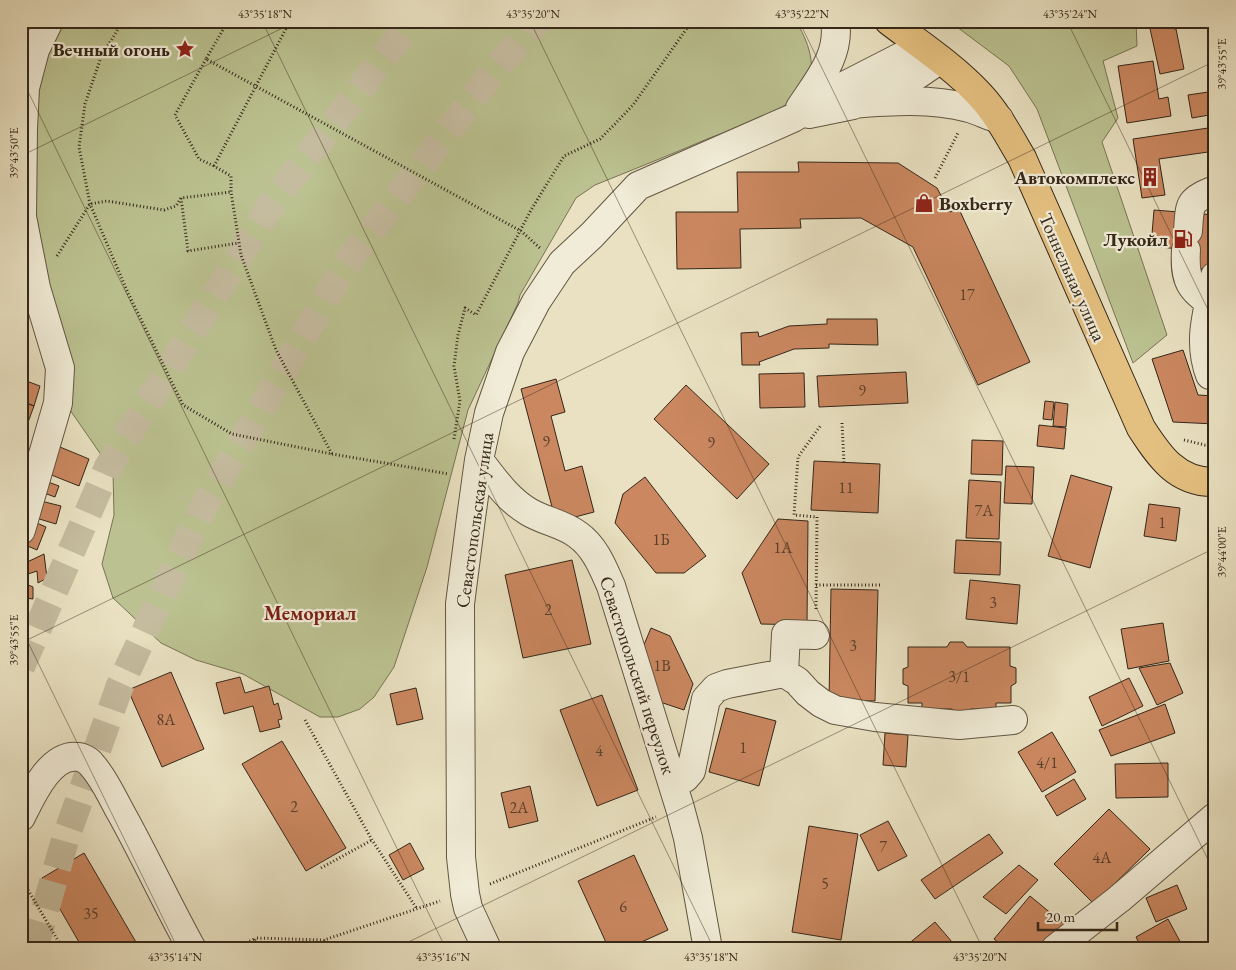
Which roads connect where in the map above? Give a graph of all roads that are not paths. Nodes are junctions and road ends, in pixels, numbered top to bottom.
1 (49, 21) edge
2 (835, 21) edge
3 (888, 21) edge
4 (930, 53) junction
5 (852, 104) junction
6 (793, 118) junction
7 (999, 119) junction
8 (1215, 190) edge
9 (1215, 276) edge
10 (1212, 305) edge
11 (1210, 375) dead end
12 (479, 460) junction
13 (1215, 482) edge
14 (21, 530) edge
15 (815, 635) road end
16 (784, 673) junction
17 (1013, 720) dead end
18 (676, 795) junction
19 (21, 817) edge
20 (1215, 817) edge
21 (192, 949) edge
22 (487, 949) edge
23 (708, 949) edge
24 (1055, 949) edge

1 - 14 street
2 - 6 street
3 - 4 main road, Тоннельная улица
4 - 5 street, Севастопольская улица
4 - 6 street, Севастопольская улица
4 - 7 main road, Тоннельная улица
5 - 6 street, Севастопольская улица
5 - 7 street, Севастопольская улица
6 - 12 street, Севастопольская улица
7 - 13 main road, Тоннельная улица
8 - 10 street
9 - 10 street
10 - 11 street
12 - 18 street, Севастопольский переулок
12 - 22 street, Севастопольская улица
15 - 16 street
16 - 17 street
16 - 18 street
18 - 23 street, Севастопольский переулок
19 - 21 street
20 - 24 street

